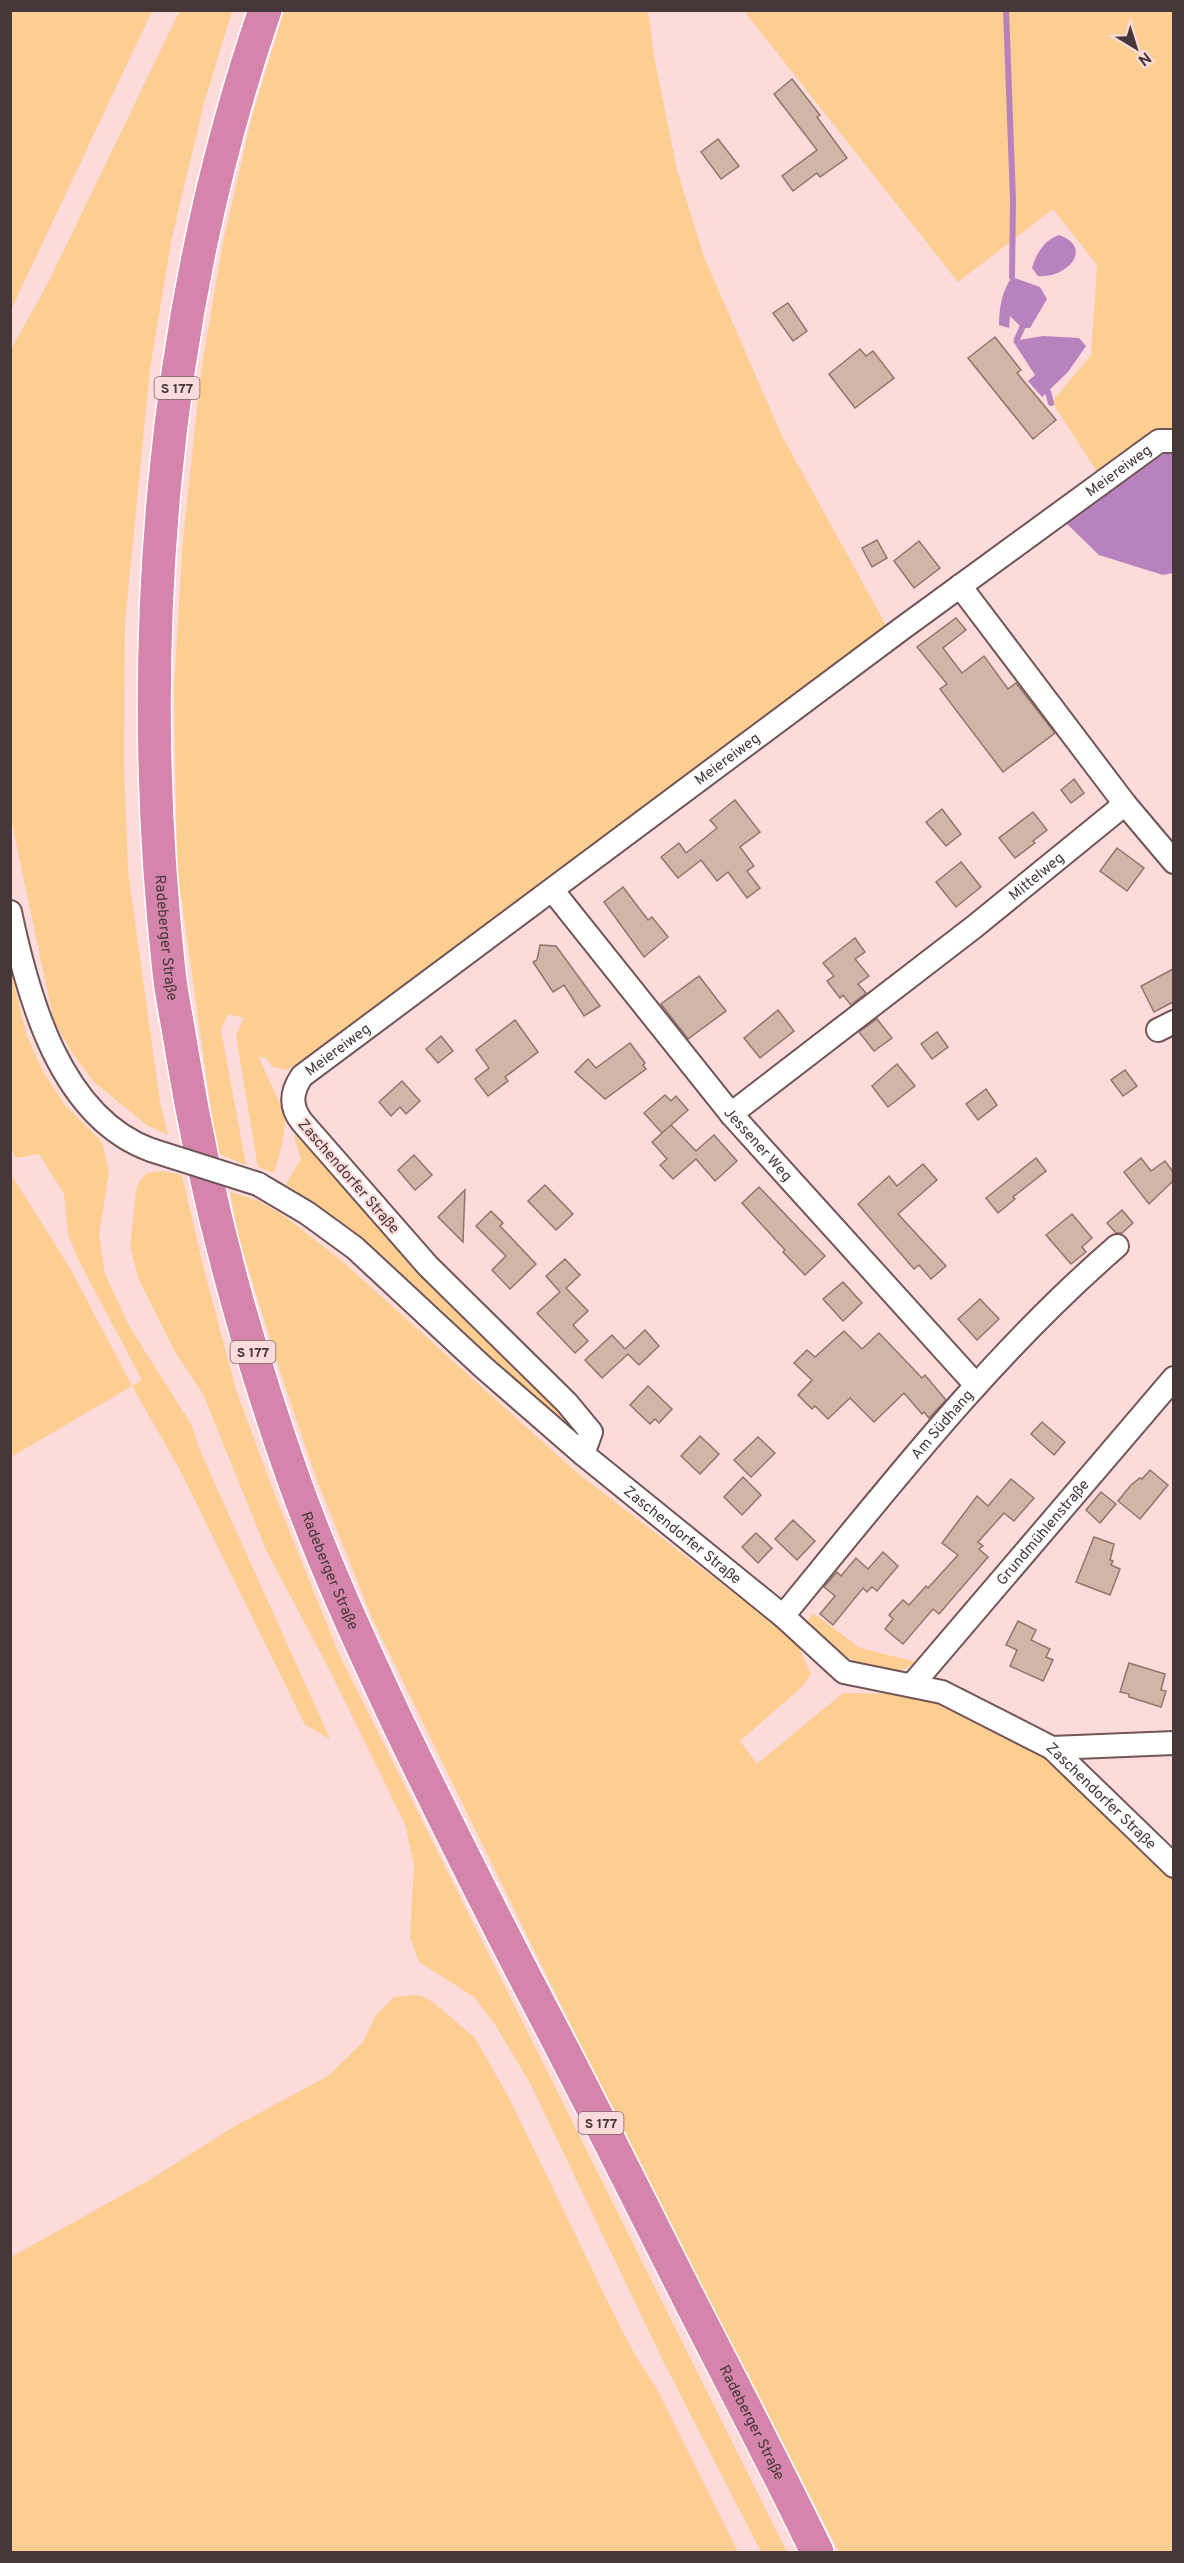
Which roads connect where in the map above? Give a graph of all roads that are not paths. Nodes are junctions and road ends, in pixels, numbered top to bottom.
1 (252, 10) edge
2 (265, 10) edge
3 (243, 75) junction
4 (1173, 441) edge
5 (960, 586) junction
6 (1125, 804) junction
7 (1173, 862) edge
8 (553, 891) junction
9 (10, 912) edge
10 (294, 1096) joint
11 (731, 1114) junction
12 (1117, 1246) dead end
13 (1173, 1378) edge
14 (976, 1385) junction
15 (583, 1454) junction
16 (783, 1616) junction
17 (912, 1685) junction
18 (1173, 1743) edge
19 (1052, 1748) junction
20 (1173, 1866) edge
21 (817, 2553) edge

1 - 3 highway, S 177
2 - 3 highway, S 177
3 - 21 highway, Radeberger Straße / S 177
4 - 5 street, Meiereiweg
5 - 6 street
5 - 8 street, Meiereiweg
6 - 7 street
6 - 11 street, Mittelweg
8 - 10 street, Meiereiweg
8 - 11 street, Jessener Weg
9 - 15 street, bridge
10 - 15 street, Zaschendorfer Straße
11 - 14 street, Jessener Weg
12 - 14 street, Am Südhang
13 - 17 street, Grundmühlenstraße
14 - 16 street, Am Südhang
15 - 16 street, Zaschendorfer Straße
16 - 17 street, Zaschendorfer Straße
17 - 19 street, Zaschendorfer Straße
18 - 19 street
19 - 20 street, Zaschendorfer Straße

